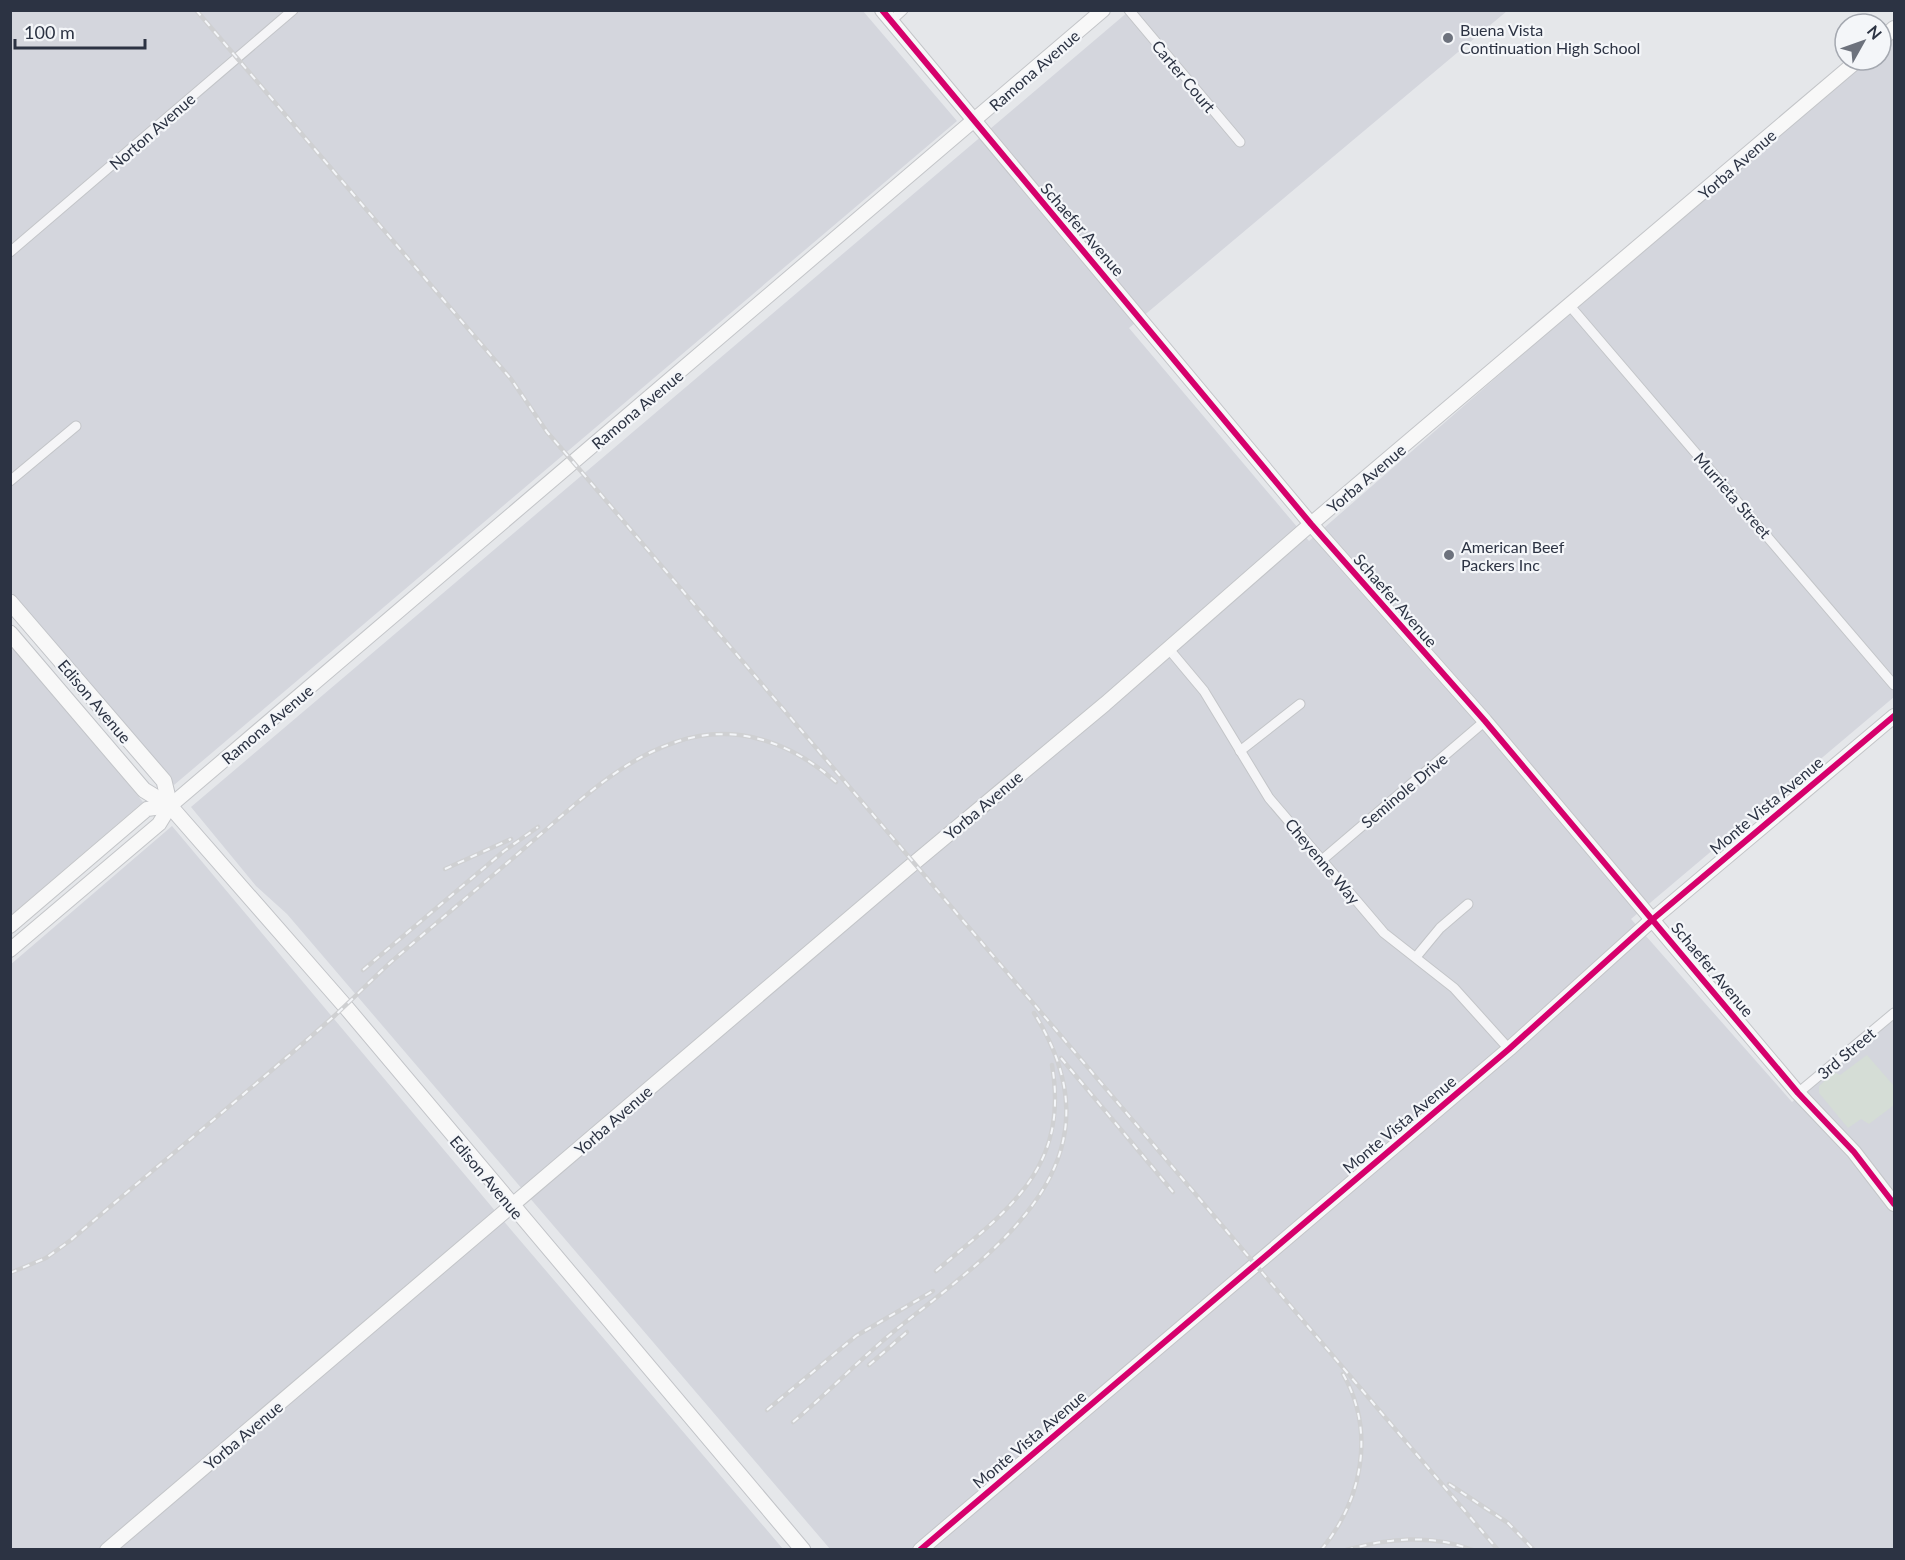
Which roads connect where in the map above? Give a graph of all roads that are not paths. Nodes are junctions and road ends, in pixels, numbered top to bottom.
1 (293, 10) edge
2 (903, 10) edge
3 (1103, 10) edge
4 (1129, 10) edge
5 (886, 16) edge
6 (1844, 72) edge
7 (974, 122) junction
8 (1240, 142) dead end
9 (10, 252) edge
10 (1570, 306) junction
11 (76, 426) dead end
12 (10, 481) edge
13 (1311, 524) junction
14 (10, 602) edge
15 (10, 627) edge
16 (10, 633) edge
17 (1168, 648) junction
18 (66, 667) junction
19 (1894, 685) edge
20 (1300, 704) dead end
21 (1894, 716) edge
22 (1485, 721) junction
23 (1240, 751) junction
24 (170, 806) junction
25 (1322, 860) junction
26 (1468, 904) dead end
27 (1653, 920) junction
28 (10, 926) edge
29 (10, 950) edge
30 (1416, 957) junction
31 (1894, 1013) edge
32 (1509, 1049) junction
33 (1798, 1093) junction
34 (1894, 1204) edge
35 (512, 1207) junction
36 (107, 1550) edge
37 (803, 1550) edge
38 (920, 1550) edge

1 - 9 street, Norton Avenue
2 - 5 street
3 - 7 street, Ramona Avenue
4 - 8 street, Carter Court
5 - 7 street, Schaefer Avenue
6 - 10 street, Yorba Avenue
7 - 13 street, Schaefer Avenue
7 - 24 street, Ramona Avenue
10 - 13 street, Yorba Avenue
10 - 19 street, Murrieta Street
11 - 12 street
13 - 17 street, Yorba Avenue
13 - 22 street, Schaefer Avenue
14 - 18 main road, Edison Avenue
15 - 18 main road
16 - 24 main road, Edison Avenue
17 - 23 street, Cheyenne Way
17 - 35 street, Yorba Avenue
18 - 24 main road, Edison Avenue
20 - 23 street
21 - 27 street, Monte Vista Avenue
22 - 25 street, Seminole Drive
22 - 27 street, Schaefer Avenue
23 - 25 street, Cheyenne Way
24 - 28 street, Ramona Avenue
24 - 29 street, Ramona Avenue
24 - 35 main road, Edison Avenue
25 - 30 street, Cheyenne Way
26 - 30 street
27 - 32 street, Monte Vista Avenue
27 - 33 street, Schaefer Avenue
30 - 32 street, Cheyenne Way
31 - 33 street, 3rd Street
32 - 38 street, Monte Vista Avenue
33 - 34 street, Schaefer Avenue
35 - 36 street, Yorba Avenue
35 - 37 main road, Edison Avenue

